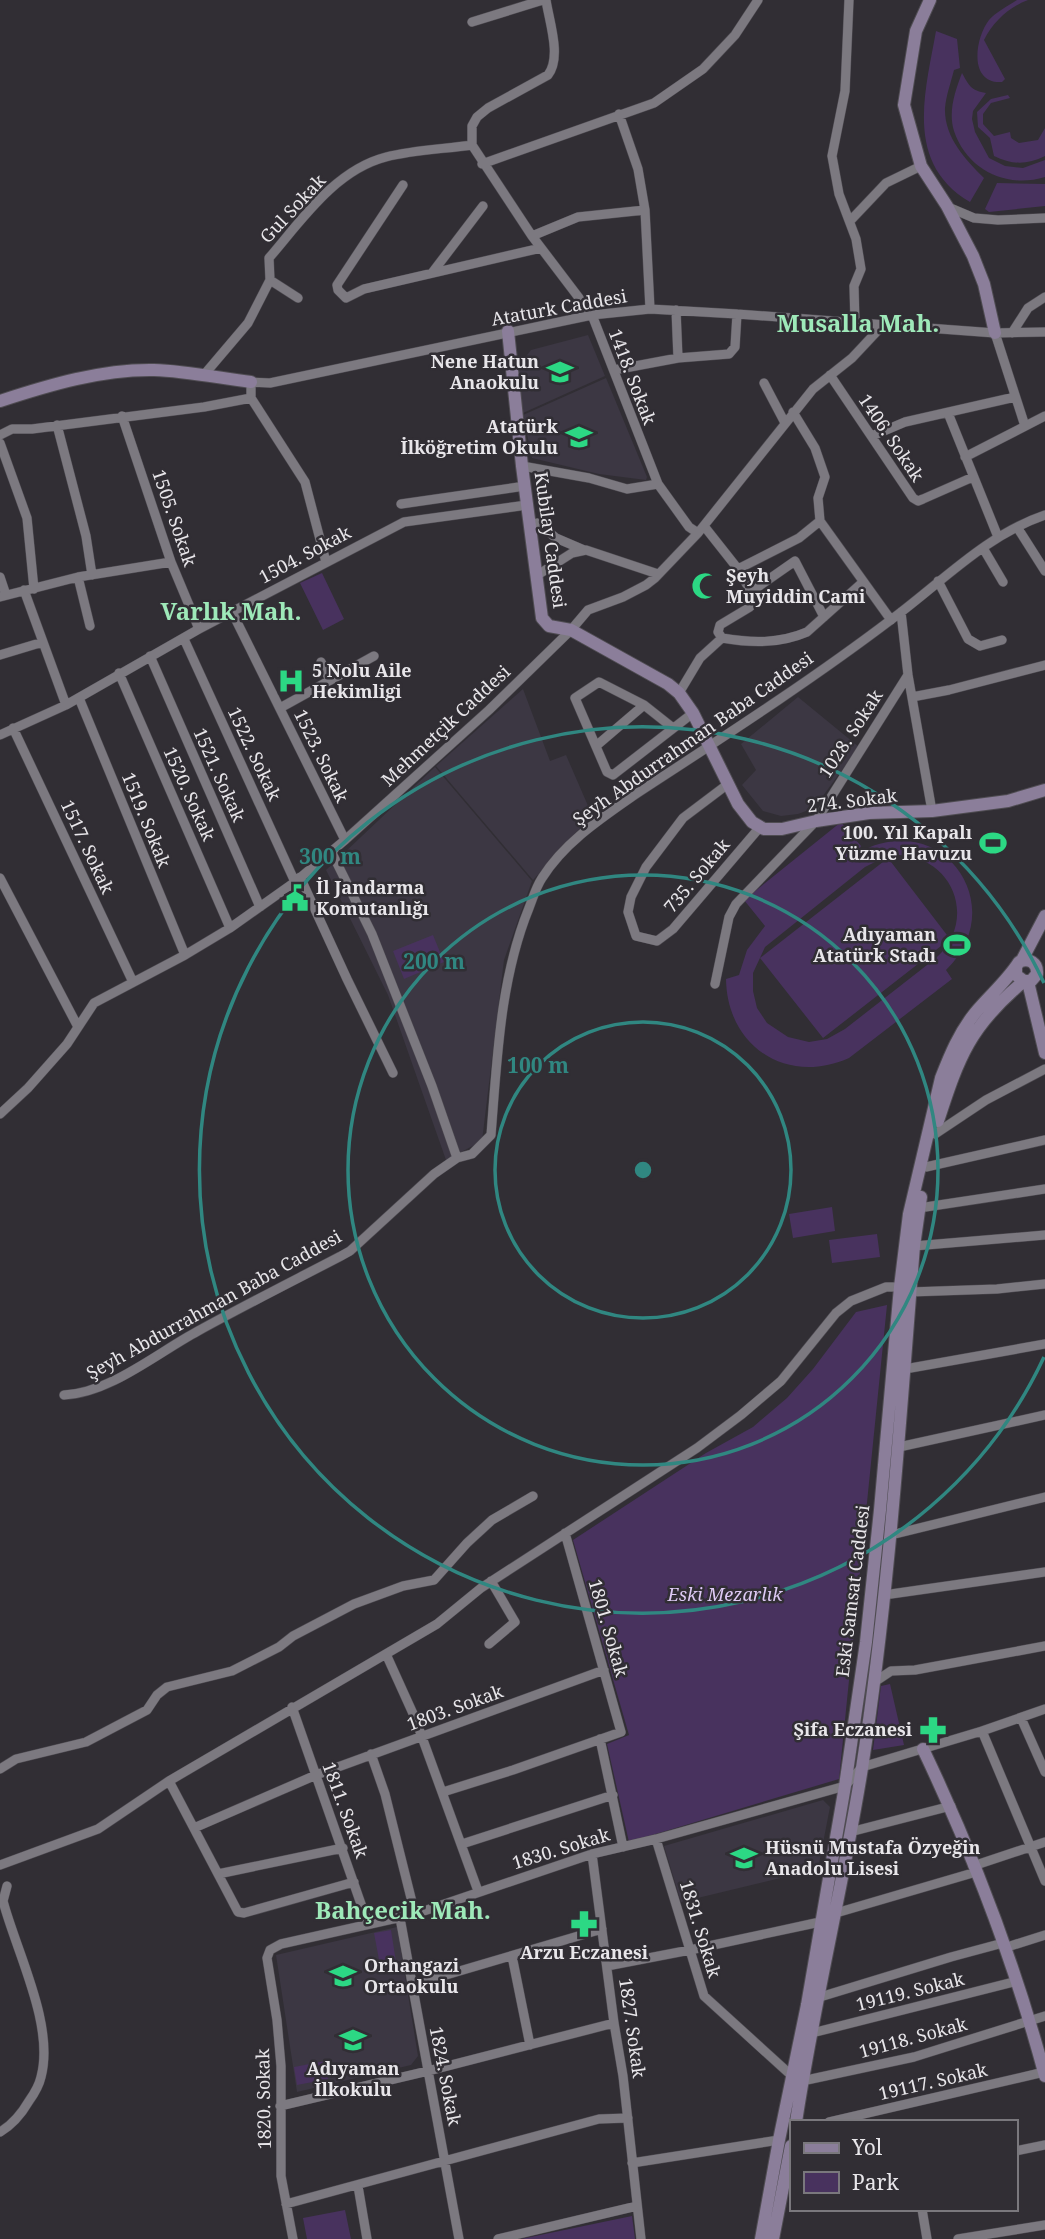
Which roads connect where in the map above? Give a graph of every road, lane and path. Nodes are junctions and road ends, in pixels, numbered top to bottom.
1 (544, 0) edge
2 (758, 0) edge
3 (849, 0) edge
4 (930, 0) edge
5 (472, 22) dead end
6 (619, 114) junction
7 (472, 145) junction
8 (482, 164) junction
9 (921, 166) junction
10 (403, 185) dead end
11 (483, 206) dead end
12 (947, 206) junction
13 (645, 210) junction
14 (1045, 218) edge
15 (850, 221) junction
16 (532, 236) junction
17 (541, 248) junction
18 (432, 273) junction
19 (270, 281) junction
20 (298, 298) dead end
21 (1045, 298) edge
22 (650, 310) junction
23 (676, 310) junction
24 (737, 314) junction
25 (592, 315) junction
26 (855, 323) junction
27 (882, 326) junction
28 (508, 331) junction
29 (1012, 332) junction
30 (1045, 332) edge
31 (995, 333) junction
32 (678, 358) junction
33 (614, 370) junction
34 (830, 375) junction
35 (203, 376) junction
36 (251, 382) junction
37 (764, 383) dead end
38 (1015, 397) junction
39 (251, 398) junction
40 (0, 401) edge
41 (793, 412) junction
42 (948, 413) junction
43 (122, 416) junction
44 (1045, 416) edge
45 (785, 423) junction
46 (57, 425) junction
47 (1025, 426) junction
48 (0, 435) edge
49 (872, 436) junction
50 (0, 443) edge
51 (965, 457) junction
52 (522, 466) junction
53 (974, 477) junction
54 (658, 484) junction
55 (525, 486) junction
56 (401, 504) dead end
57 (527, 505) junction
58 (1045, 515) edge
59 (820, 521) junction
60 (529, 524) junction
61 (1017, 527) junction
62 (701, 530) junction
63 (998, 537) junction
64 (983, 548) junction
65 (586, 550) junction
66 (171, 562) junction
67 (326, 562) junction
68 (738, 569) junction
69 (1045, 571) edge
70 (658, 574) junction
71 (92, 575) junction
72 (536, 576) junction
73 (0, 577) edge
74 (78, 577) junction
75 (938, 581) junction
76 (863, 582) junction
77 (1003, 582) dead end
78 (29, 590) junction
79 (750, 590) junction
80 (3, 596) edge
81 (232, 612) junction
82 (901, 612) junction
83 (824, 617) junction
84 (891, 620) junction
85 (90, 626) dead end
86 (199, 629) junction
87 (571, 630) junction
88 (722, 638) junction
89 (184, 639) junction
90 (1002, 640) dead end
91 (43, 642) junction
92 (0, 655) edge
93 (150, 656) junction
94 (374, 656) dead end
95 (321, 662) dead end
96 (1045, 665) edge
97 (119, 673) junction
98 (908, 675) junction
99 (330, 680) junction
100 (679, 693) junction
101 (912, 697) junction
102 (79, 698) junction
103 (66, 705) junction
104 (644, 705) junction
105 (280, 708) junction
106 (693, 713) junction
107 (674, 727) junction
108 (13, 728) junction
109 (0, 735) edge
110 (710, 745) junction
111 (596, 746) junction
112 (728, 784) junction
113 (1045, 790) edge
114 (932, 811) junction
115 (816, 821) junction
116 (760, 827) junction
117 (345, 840) junction
118 (331, 851) junction
119 (0, 877) edge
120 (298, 879) junction
121 (260, 907) junction
122 (1045, 916) edge
123 (230, 928) junction
124 (185, 955) junction
125 (1019, 964) junction
126 (1033, 976) edge
127 (132, 980) junction
128 (715, 984) dead end
129 (78, 1027) junction
130 (1044, 1047) edge
131 (1045, 1069) edge
132 (393, 1073) dead end
133 (0, 1114) edge
134 (935, 1134) junction
135 (1045, 1140) edge
136 (457, 1158) junction
137 (926, 1167) junction
138 (1045, 1189) edge
139 (919, 1208) junction
140 (1045, 1235) edge
141 (914, 1246) junction
142 (1045, 1284) edge
143 (905, 1290) junction
144 (1045, 1344) edge
145 (905, 1369) junction
146 (64, 1395) dead end
147 (1045, 1415) edge
148 (899, 1447) junction
149 (533, 1496) dead end
150 (1045, 1497) edge
151 (565, 1533) junction
152 (891, 1535) junction
153 (1045, 1572) edge
154 (491, 1581) junction
155 (884, 1595) junction
156 (489, 1644) dead end
157 (1045, 1646) edge
158 (386, 1654) junction
159 (604, 1670) junction
160 (873, 1683) junction
161 (292, 1707) junction
162 (1045, 1709) edge
163 (1021, 1718) junction
164 (982, 1731) junction
165 (421, 1737) junction
166 (600, 1739) junction
167 (923, 1749) junction
168 (371, 1755) junction
169 (862, 1767) junction
170 (0, 1769) edge
171 (1045, 1772) edge
172 (316, 1775) junction
173 (169, 1781) junction
174 (845, 1786) junction
175 (443, 1792) junction
176 (613, 1796) junction
177 (951, 1805) junction
178 (194, 1828) junction
179 (850, 1832) junction
180 (656, 1839) junction
181 (1045, 1842) edge
182 (462, 1844) junction
183 (343, 1847) junction
184 (623, 1847) junction
185 (1031, 1847) junction
186 (592, 1854) junction
187 (0, 1866) edge
188 (975, 1869) junction
189 (218, 1874) junction
190 (1045, 1881) edge
191 (354, 1882) junction
192 (6, 1886) dead end
193 (478, 1891) junction
194 (415, 1913) junction
195 (836, 1913) junction
196 (400, 1918) junction
197 (820, 1922) junction
198 (368, 1924) junction
199 (602, 1929) junction
200 (1045, 1935) edge
201 (1004, 1946) junction
202 (690, 1950) junction
203 (512, 1956) junction
204 (267, 1958) joint
205 (607, 1966) junction
206 (1017, 1981) junction
207 (412, 1985) junction
208 (820, 1997) junction
209 (1045, 2016) edge
210 (1030, 2020) junction
211 (614, 2023) junction
212 (812, 2034) junction
213 (530, 2046) junction
214 (428, 2071) junction
215 (1044, 2074) edge
216 (797, 2079) junction
217 (280, 2106) junction
218 (628, 2118) junction
219 (796, 2120) edge
220 (839, 2120) edge
221 (0, 2132) edge
222 (779, 2140) junction
223 (1045, 2145) edge
224 (1017, 2151) edge
225 (790, 2156) edge
226 (445, 2162) junction
227 (632, 2163) junction
228 (358, 2186) junction
229 (786, 2196) edge
230 (286, 2204) junction
231 (637, 2206) junction
232 (922, 2211) edge
233 (1045, 2225) edge
234 (1007, 2235) edge
235 (293, 2239) edge
236 (367, 2239) edge
237 (459, 2239) edge
238 (498, 2239) edge
239 (641, 2239) edge
240 (761, 2239) edge
241 (773, 2239) edge
242 (927, 2239) edge
243 (958, 2239) edge

1 - 5 street
1 - 7 street, 1418. Sokak
2 - 6 street
3 - 15 street
4 - 9 street
6 - 8 street
6 - 13 street
7 - 8 street, 1418. Sokak
7 - 19 street, Gul Sokak
8 - 16 street, 1418. Sokak
9 - 12 street
9 - 15 street
10 - 18 street
11 - 18 street
12 - 14 street
12 - 31 street
13 - 16 street
13 - 22 street
15 - 26 street
16 - 17 street, 1418. Sokak
17 - 18 street
17 - 25 street, 1418. Sokak
19 - 20 street
19 - 35 street, Gul Sokak
21 - 29 street
22 - 23 street, Ataturk Caddesi
22 - 25 street, Ataturk Caddesi
23 - 24 street, Ataturk Caddesi
23 - 32 street
24 - 26 street, Ataturk Caddesi
24 - 32 street
25 - 28 street, Ataturk Caddesi
25 - 33 street, 1418. Sokak
26 - 27 street, Ataturk Caddesi
27 - 31 street, Ataturk Caddesi
27 - 34 street, Mehmetçik Caddesi
28 - 36 street, Ataturk Caddesi
28 - 52 street, Kubilay Caddesi
29 - 30 street, Ataturk Caddesi
29 - 31 street, Ataturk Caddesi
31 - 38 street
32 - 33 street
33 - 54 street, 1418. Sokak
34 - 41 street, Mehmetçik Caddesi
34 - 49 street, 1406. Sokak
35 - 36 street
35 - 40 street
36 - 39 street
37 - 45 street
38 - 42 street
38 - 47 street
39 - 43 street
39 - 67 street
41 - 45 street, Mehmetçik Caddesi
41 - 59 street
42 - 49 street
42 - 51 street
43 - 46 street
43 - 66 street, 1505. Sokak
44 - 47 street
45 - 62 street, Mehmetçik Caddesi
46 - 48 street
46 - 71 street
47 - 51 street
49 - 53 street, 1406. Sokak
50 - 78 street
51 - 53 street
52 - 54 street
52 - 55 street, Kubilay Caddesi
53 - 63 street
54 - 62 street, 1418. Sokak
55 - 56 street
55 - 57 street, Kubilay Caddesi
57 - 60 street, Kubilay Caddesi
57 - 67 street, 1504. Sokak
58 - 61 street, Şeyh Abdurrahman Baba Caddesi
59 - 68 street
59 - 76 street
60 - 65 street
60 - 72 street, Kubilay Caddesi
61 - 63 street, Şeyh Abdurrahman Baba Caddesi
61 - 69 street
62 - 68 street, 1418. Sokak
62 - 70 street, Mehmetçik Caddesi
63 - 64 street, Şeyh Abdurrahman Baba Caddesi
64 - 75 street, Şeyh Abdurrahman Baba Caddesi
64 - 77 street
65 - 70 street
65 - 72 street
66 - 71 street
66 - 86 street, 1505. Sokak
67 - 81 street, 1504. Sokak
68 - 79 street, 1418. Sokak
70 - 87 street, Mehmetçik Caddesi
71 - 74 street
72 - 87 street, Kubilay Caddesi
73 - 80 street
74 - 78 street
74 - 85 street
75 - 82 street, Şeyh Abdurrahman Baba Caddesi
75 - 90 street
76 - 83 street
76 - 84 street
78 - 80 street
78 - 91 street
79 - 83 street
79 - 88 street
81 - 86 street, 1504. Sokak
81 - 105 street, 1523. Sokak
82 - 84 street, Şeyh Abdurrahman Baba Caddesi
82 - 98 street
83 - 88 street
84 - 110 street, Şeyh Abdurrahman Baba Caddesi
86 - 89 street, 1504. Sokak
87 - 100 street, Kubilay Caddesi
87 - 117 street, Mehmetçik Caddesi
88 - 100 street
89 - 93 street, 1504. Sokak
89 - 120 street, 1522. Sokak
91 - 92 street
91 - 103 street
93 - 97 street, 1504. Sokak
93 - 121 street, 1521. Sokak
94 - 99 street
95 - 99 street
96 - 101 street
97 - 102 street, 1504. Sokak
97 - 123 street, 1520. Sokak
98 - 101 street
98 - 115 street, 1028. Sokak
99 - 105 street
100 - 106 street, Kubilay Caddesi
101 - 114 street
102 - 103 street, 1504. Sokak
102 - 124 street, 1519. Sokak
103 - 108 street, 1504. Sokak
104 - 107 street
104 - 111 street
104 - 111 street
105 - 117 street, 1523. Sokak
106 - 107 street
106 - 110 street, Kubilay Caddesi
107 - 111 street
108 - 109 street, 1504. Sokak
108 - 127 street, 1517. Sokak
110 - 112 street
110 - 136 street, Şeyh Abdurrahman Baba Caddesi
112 - 116 street
112 - 116 street, 735. Sokak
113 - 114 street, 274. Sokak
114 - 115 street, 274. Sokak
115 - 116 street, 274. Sokak
115 - 128 street, 1028. Sokak
117 - 118 street, Mehmetçik Caddesi
118 - 120 street, Mehmetçik Caddesi
118 - 136 street
119 - 129 street
120 - 121 street, Mehmetçik Caddesi
120 - 132 street, 1522. Sokak
121 - 123 street, Mehmetçik Caddesi
122 - 125 street, Eski Samsat Caddesi
123 - 124 street, Mehmetçik Caddesi
124 - 127 street, Mehmetçik Caddesi
125 - 126 street
125 - 126 street
125 - 143 street, Eski Samsat Caddesi
126 - 130 street
126 - 134 street, Eski Samsat Caddesi
127 - 129 street, Mehmetçik Caddesi
129 - 133 street, Mehmetçik Caddesi
131 - 134 street
134 - 137 street, Eski Samsat Caddesi
135 - 137 street
136 - 146 street, Şeyh Abdurrahman Baba Caddesi
137 - 139 street, Eski Samsat Caddesi
138 - 139 street
139 - 141 street, Eski Samsat Caddesi
140 - 141 street
141 - 143 street, Eski Samsat Caddesi
142 - 143 street
143 - 145 street, Eski Samsat Caddesi
143 - 151 street
143 - 174 street, Eski Samsat Caddesi
144 - 145 street
145 - 148 street, Eski Samsat Caddesi
147 - 148 street
148 - 152 street, Eski Samsat Caddesi
149 - 170 street
150 - 152 street
151 - 154 street
151 - 159 street, 1801. Sokak
152 - 155 street, Eski Samsat Caddesi
153 - 155 street
154 - 156 street
154 - 158 street
155 - 160 street, Eski Samsat Caddesi
157 - 160 street
158 - 161 street
158 - 165 street
159 - 165 street, 1803. Sokak
159 - 166 street, 1801. Sokak
160 - 169 street, Eski Samsat Caddesi
161 - 172 street, 1811. Sokak
161 - 173 street
162 - 163 street
163 - 164 street
163 - 171 street
164 - 167 street
164 - 185 street
165 - 168 street, 1803. Sokak
165 - 175 street
166 - 175 street
166 - 176 street
167 - 169 street
167 - 177 street
168 - 172 street, 1803. Sokak
168 - 194 street
169 - 174 street
169 - 179 street, Eski Samsat Caddesi
172 - 178 street, 1803. Sokak
172 - 183 street, 1811. Sokak
173 - 178 street
173 - 187 street
174 - 180 street, 1830. Sokak
174 - 197 street, Eski Samsat Caddesi
175 - 182 street
176 - 182 street
176 - 184 street
177 - 179 street
177 - 188 street
178 - 189 street
179 - 195 street, Eski Samsat Caddesi
180 - 184 street, 1830. Sokak
180 - 202 street, 1831. Sokak
181 - 185 street
182 - 193 street
183 - 189 street
183 - 191 street, 1811. Sokak
184 - 186 street, 1830. Sokak
185 - 188 street
185 - 190 street
186 - 193 street, 1830. Sokak
186 - 199 street, 1827. Sokak
188 - 195 street
188 - 201 street
189 - 191 street
191 - 198 street, 1811. Sokak
192 - 221 street
193 - 194 street, 1830. Sokak
194 - 196 street, 1830. Sokak
195 - 208 street, Eski Samsat Caddesi
196 - 198 street, 1830. Sokak
196 - 207 street, 1824. Sokak
197 - 202 street
197 - 216 street, Eski Samsat Caddesi
198 - 204 street, 1830. Sokak
199 - 203 street
199 - 205 street, 1827. Sokak
200 - 201 street
201 - 206 street
201 - 208 street
202 - 205 street
202 - 216 street, 1831. Sokak
203 - 207 street
203 - 213 street
204 - 217 street, 1820. Sokak
205 - 211 street, 1827. Sokak
206 - 210 street
206 - 212 street, 19119. Sokak
207 - 214 street, 1824. Sokak
208 - 212 street, Eski Samsat Caddesi
209 - 210 street, 19118. Sokak
210 - 215 street
210 - 216 street, 19118. Sokak
211 - 213 street
211 - 218 street, 1827. Sokak
212 - 216 street, Eski Samsat Caddesi
213 - 214 street
214 - 217 street
214 - 226 street, 1824. Sokak
215 - 220 street, 19117. Sokak
216 - 219 street, Eski Samsat Caddesi
216 - 222 street, Eski Samsat Caddesi
217 - 230 street, 1820. Sokak
218 - 226 street
218 - 227 street, 1827. Sokak
222 - 227 street
222 - 240 street, Eski Samsat Caddesi
223 - 224 street
225 - 229 street
226 - 228 street
226 - 237 street, 1824. Sokak
227 - 231 street, 1827. Sokak
228 - 230 street
228 - 236 street
229 - 241 street
230 - 235 street, 1820. Sokak
231 - 238 street
231 - 239 street, 1827. Sokak
232 - 242 street
233 - 234 street
234 - 243 street

